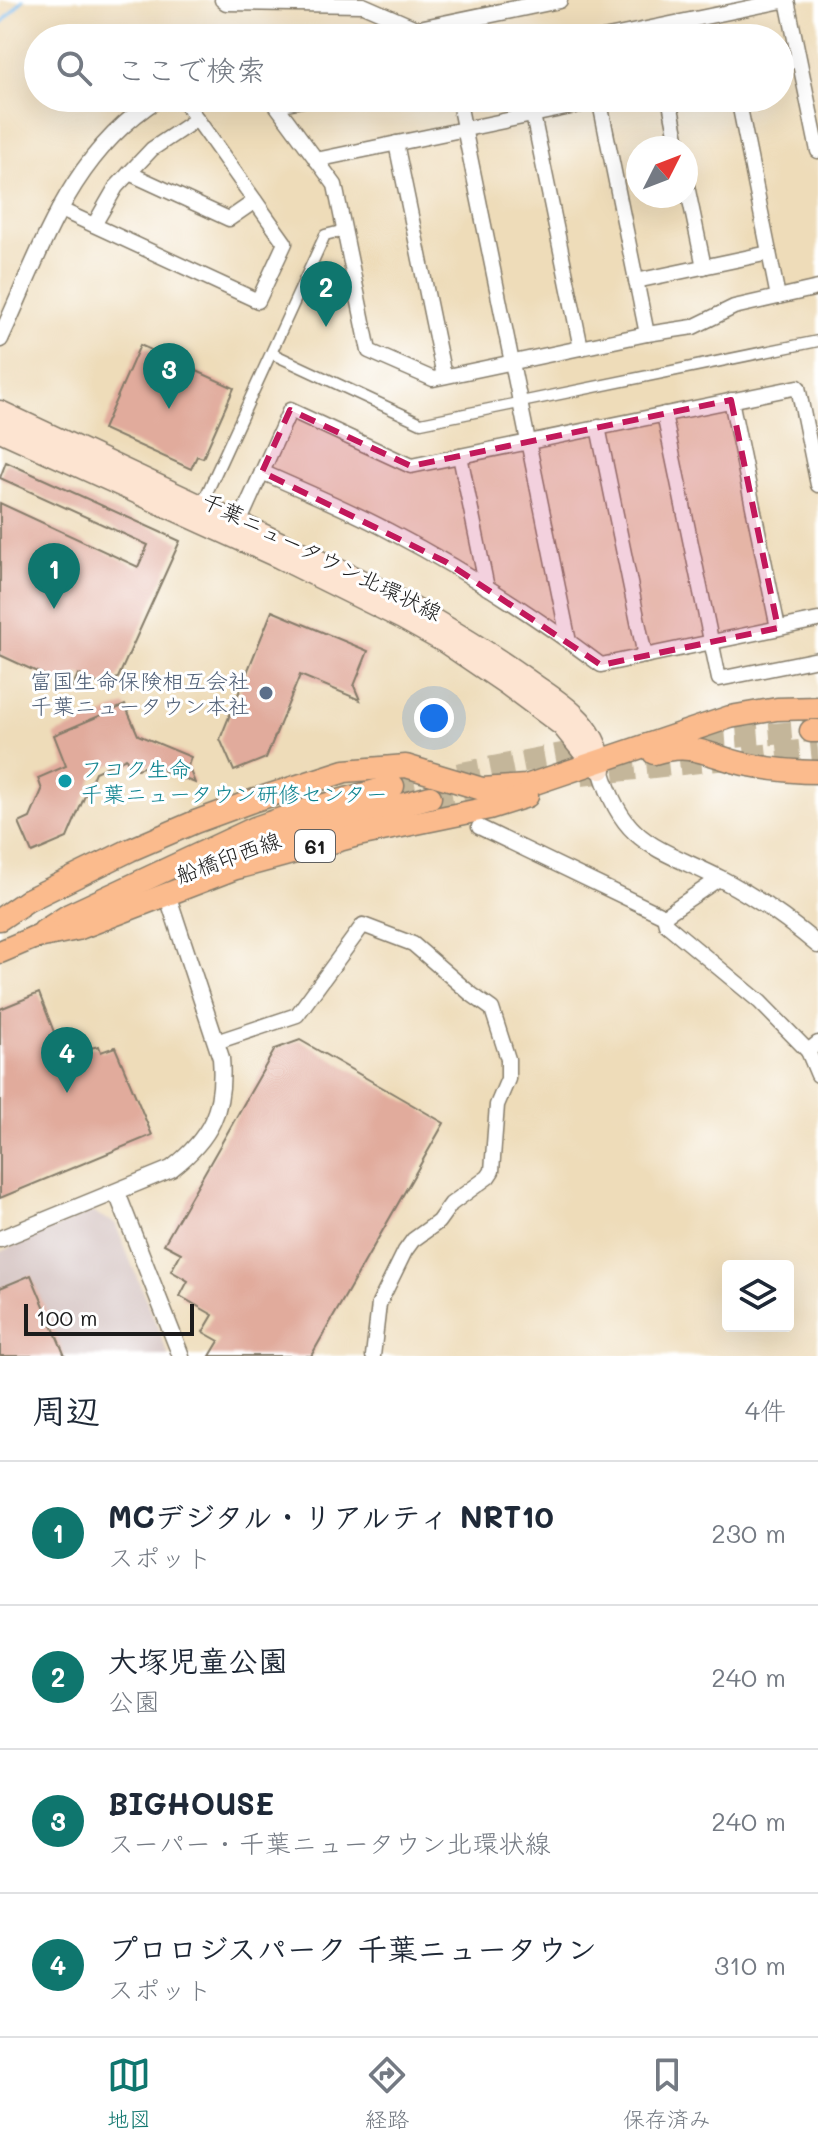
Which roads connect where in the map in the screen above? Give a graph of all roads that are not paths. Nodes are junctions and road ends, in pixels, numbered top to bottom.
1 (222, 0) edge
2 (559, 0) edge
3 (407, 24) edge
4 (470, 24) edge
5 (671, 24) edge
6 (792, 24) edge
7 (794, 35) edge
8 (799, 60) junction
9 (794, 61) edge
10 (140, 112) edge
11 (192, 112) edge
12 (281, 112) edge
13 (461, 112) edge
14 (546, 112) edge
15 (606, 112) edge
16 (672, 112) edge
17 (741, 112) edge
18 (533, 115) junction
19 (197, 119) junction
20 (464, 129) junction
21 (677, 136) edge
22 (396, 143) junction
23 (818, 151) edge
24 (316, 160) junction
25 (129, 173) junction
26 (255, 201) junction
27 (692, 208) edge
28 (59, 209) junction
29 (94, 225) junction
30 (345, 230) junction
31 (769, 253) junction
32 (704, 267) junction
33 (636, 281) junction
34 (818, 288) edge
35 (778, 297) junction
36 (647, 334) junction
37 (0, 339) edge
38 (818, 341) edge
39 (581, 348) junction
40 (273, 354) junction
41 (512, 362) junction
42 (444, 376) junction
43 (731, 400) junction
44 (526, 401) dead end
45 (514, 404) dead end
46 (0, 411) edge
47 (664, 414) junction
48 (812, 423) edge
49 (598, 427) junction
50 (0, 431) edge
51 (528, 442) junction
52 (460, 456) junction
53 (262, 472) junction
54 (818, 485) edge
55 (206, 495) dead end
56 (233, 526) junction
57 (487, 588) junction
58 (818, 620) edge
59 (778, 628) junction
60 (569, 642) junction
61 (711, 642) junction
62 (645, 656) junction
63 (818, 659) edge
64 (818, 708) edge
65 (598, 764) junction
66 (818, 772) edge
67 (393, 786) tunnel mouth
68 (430, 797) tunnel mouth
69 (479, 827) dead end
70 (720, 878) junction
71 (167, 894) junction
72 (664, 916) junction
73 (0, 919) edge
74 (33, 938) junction
75 (818, 945) edge
76 (0, 952) edge
77 (216, 1042) junction
78 (813, 1047) edge
79 (818, 1075) edge
80 (117, 1193) junction
81 (0, 1239) edge
82 (181, 1356) edge
83 (373, 1356) edge

1 - 3 street
2 - 4 street
5 - 6 street
7 - 8 street
8 - 9 street
8 - 23 street
10 - 28 street
11 - 19 street
12 - 24 street
13 - 20 street
14 - 18 street
15 - 33 street
16 - 21 street
17 - 31 street
18 - 20 street
18 - 39 street
19 - 25 street
19 - 26 street
20 - 22 street
20 - 41 street
22 - 24 street
22 - 42 street
24 - 30 street
25 - 26 street
25 - 29 street
26 - 29 street
27 - 32 street
28 - 29 street
28 - 37 street
30 - 40 street
30 - 42 street
31 - 32 street
31 - 35 street
32 - 33 street
33 - 36 street
34 - 35 street
35 - 36 street
36 - 39 street
38 - 44 street
39 - 41 street
40 - 45 street
40 - 55 street
41 - 42 street
41 - 51 street
43 - 47 street
43 - 48 street
43 - 59 street
46 - 56 main road, 千葉ニュータウン北環状線
47 - 49 street
47 - 61 street
48 - 54 street
49 - 51 street
49 - 62 street
50 - 56 main road, 千葉ニュータウン北環状線
51 - 52 street
51 - 60 street
52 - 53 street
52 - 57 street
53 - 56 street
53 - 57 street
56 - 65 main road, 千葉ニュータウン北環状線
57 - 60 street
58 - 59 street
59 - 61 street
60 - 62 street
61 - 62 street
61 - 63 street
64 - 65 main road, 61
65 - 66 main road
65 - 70 street
65 - 71 main road, 61
65 - 73 main road, 61
67 - 74 main road, 船橋印西線 / 61
68 - 74 main road, 船橋印西線 / 61
69 - 72 street
70 - 72 street
70 - 75 street
71 - 74 main road, 61
71 - 77 street
72 - 78 street
74 - 76 main road, 船橋印西線 / 61
77 - 80 street
77 - 83 street
78 - 79 street
80 - 81 street
80 - 82 street

